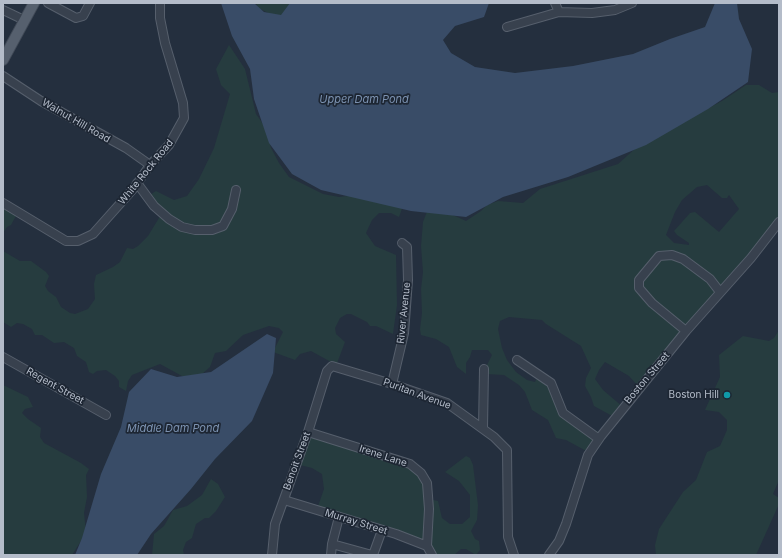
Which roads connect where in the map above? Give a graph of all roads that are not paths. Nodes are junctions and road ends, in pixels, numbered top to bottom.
1 (34, 3) edge
2 (48, 3) edge
3 (90, 3) edge
4 (160, 3) edge
5 (555, 3) edge
6 (632, 3) edge
7 (3, 10) edge
8 (559, 12) junction
9 (24, 20) junction
10 (507, 27) dead end
11 (3, 60) edge
12 (3, 76) edge
13 (150, 165) junction
14 (137, 183) junction
15 (236, 190) dead end
16 (3, 203) edge
17 (779, 222) edge
18 (402, 243) dead end
19 (720, 292) junction
20 (686, 332) junction
21 (3, 357) edge
22 (517, 360) dead end
23 (329, 368) joint
24 (484, 369) dead end
25 (392, 384) junction
26 (106, 415) dead end
27 (483, 428) junction
28 (308, 432) junction
29 (599, 439) junction
30 (284, 500) junction
31 (339, 517) junction
32 (382, 530) junction
33 (332, 544) junction
34 (427, 546) junction
35 (272, 555) edge
36 (331, 555) edge
37 (372, 555) edge
38 (432, 555) edge
39 (514, 555) edge
40 (549, 555) edge

1 - 9 main road
2 - 3 street
4 - 13 street, White Rock Road
5 - 8 street
6 - 8 street
7 - 9 street
8 - 10 street
9 - 11 main road
12 - 13 street, Walnut Hill Road
13 - 14 street, White Rock Road
14 - 15 street
14 - 16 street, White Rock Road
17 - 19 street, Boston Street
18 - 25 street, River Avenue
19 - 20 street, Boston Street
19 - 20 street
20 - 29 street, Boston Street
21 - 26 street, Regent Street
22 - 29 street
23 - 25 street, Puritan Avenue
23 - 28 street, Benoit Street
24 - 27 street
25 - 27 street, Puritan Avenue
27 - 39 street, Puritan Avenue
28 - 30 street, Benoit Street
28 - 34 street, Irene Lane
29 - 40 street, Boston Street
30 - 31 street, Murray Street
30 - 35 street, Benoit Street
31 - 32 street, Murray Street
31 - 33 street
32 - 34 street, Murray Street
32 - 37 street
33 - 36 street
33 - 37 street
34 - 38 street

